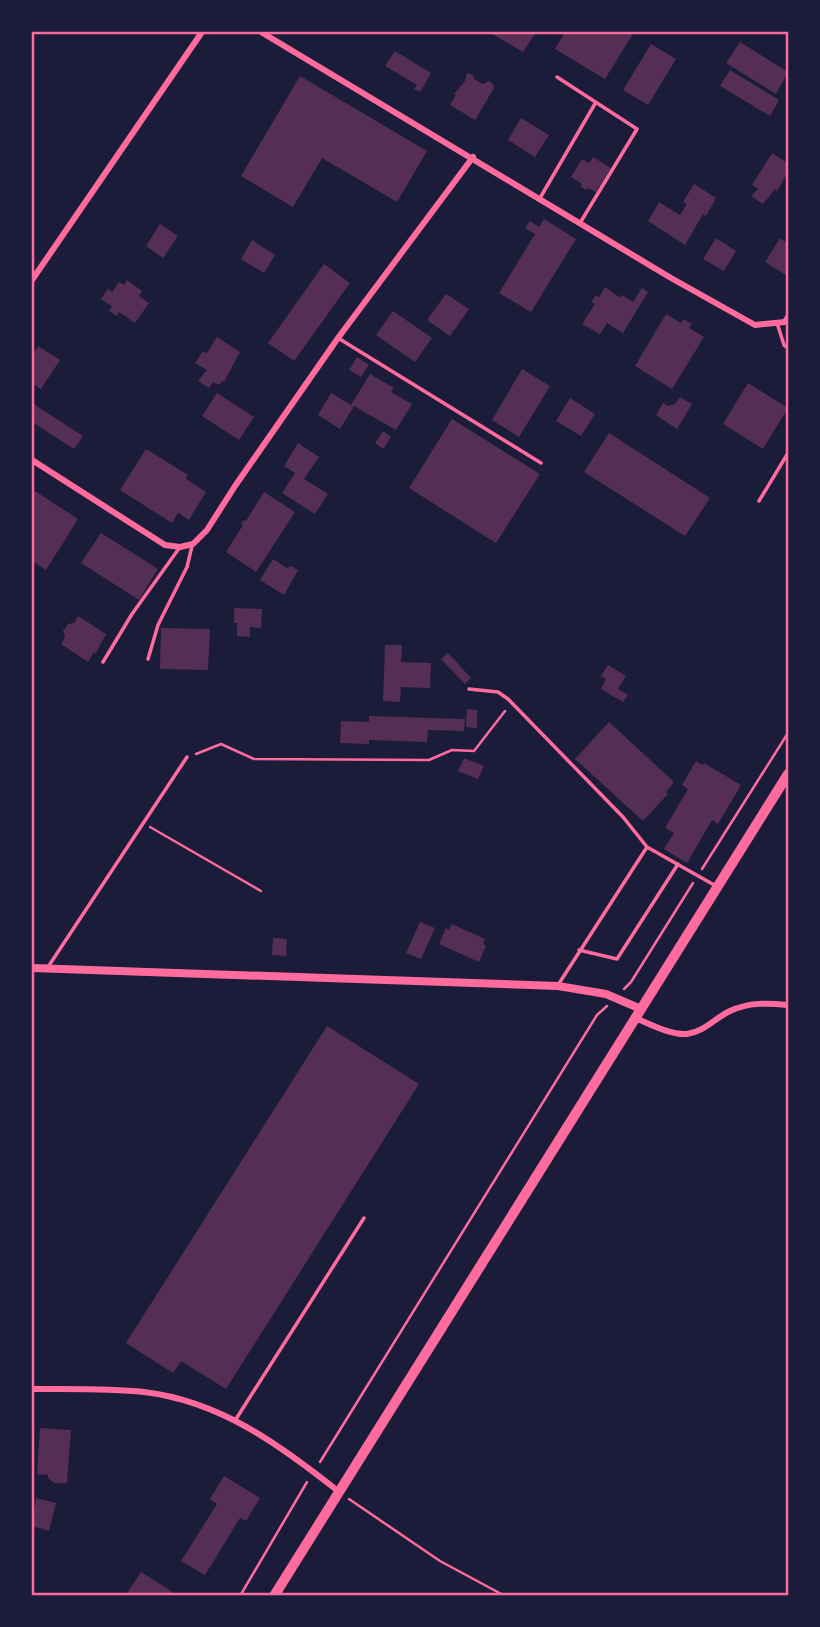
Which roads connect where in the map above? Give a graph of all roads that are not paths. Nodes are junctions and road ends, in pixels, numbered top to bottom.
1 (202, 32) edge
2 (261, 32) edge
3 (557, 78) dead end
4 (596, 103) junction
5 (473, 157) junction
6 (540, 198) junction
7 (580, 223) junction
8 (32, 280) edge
9 (789, 317) edge
10 (777, 323) junction
11 (338, 338) junction
12 (789, 348) edge
13 (789, 453) edge
14 (32, 460) edge
15 (541, 463) dead end
16 (759, 500) dead end
17 (193, 544) junction
18 (180, 547) junction
19 (148, 659) dead end
20 (103, 662) dead end
21 (469, 689) dead end
22 (187, 757) road end
23 (789, 774) edge
24 (647, 846) junction
25 (678, 864) junction
26 (718, 887) junction
27 (579, 950) junction
28 (32, 968) edge
29 (47, 969) junction
30 (558, 986) junction
31 (789, 1005) edge
32 (638, 1014) junction
33 (364, 1218) dead end
34 (32, 1389) edge
35 (236, 1419) junction
36 (338, 1491) junction
37 (274, 1595) edge

1 - 8 street
2 - 5 street
3 - 4 lane
4 - 6 lane
4 - 7 lane
5 - 6 street
5 - 11 street
6 - 7 street
7 - 10 street
9 - 10 street
10 - 12 lane
11 - 15 lane
11 - 17 street
13 - 16 lane
14 - 18 street
17 - 18 street
17 - 19 lane
18 - 20 lane
21 - 24 lane
22 - 29 lane
23 - 26 main road
24 - 25 lane
24 - 27 lane
25 - 26 lane
25 - 27 lane
26 - 32 main road
27 - 30 lane
28 - 29 street
29 - 30 street
30 - 32 street
31 - 32 street
32 - 36 main road
33 - 35 lane
34 - 35 street
35 - 36 street
36 - 37 main road

